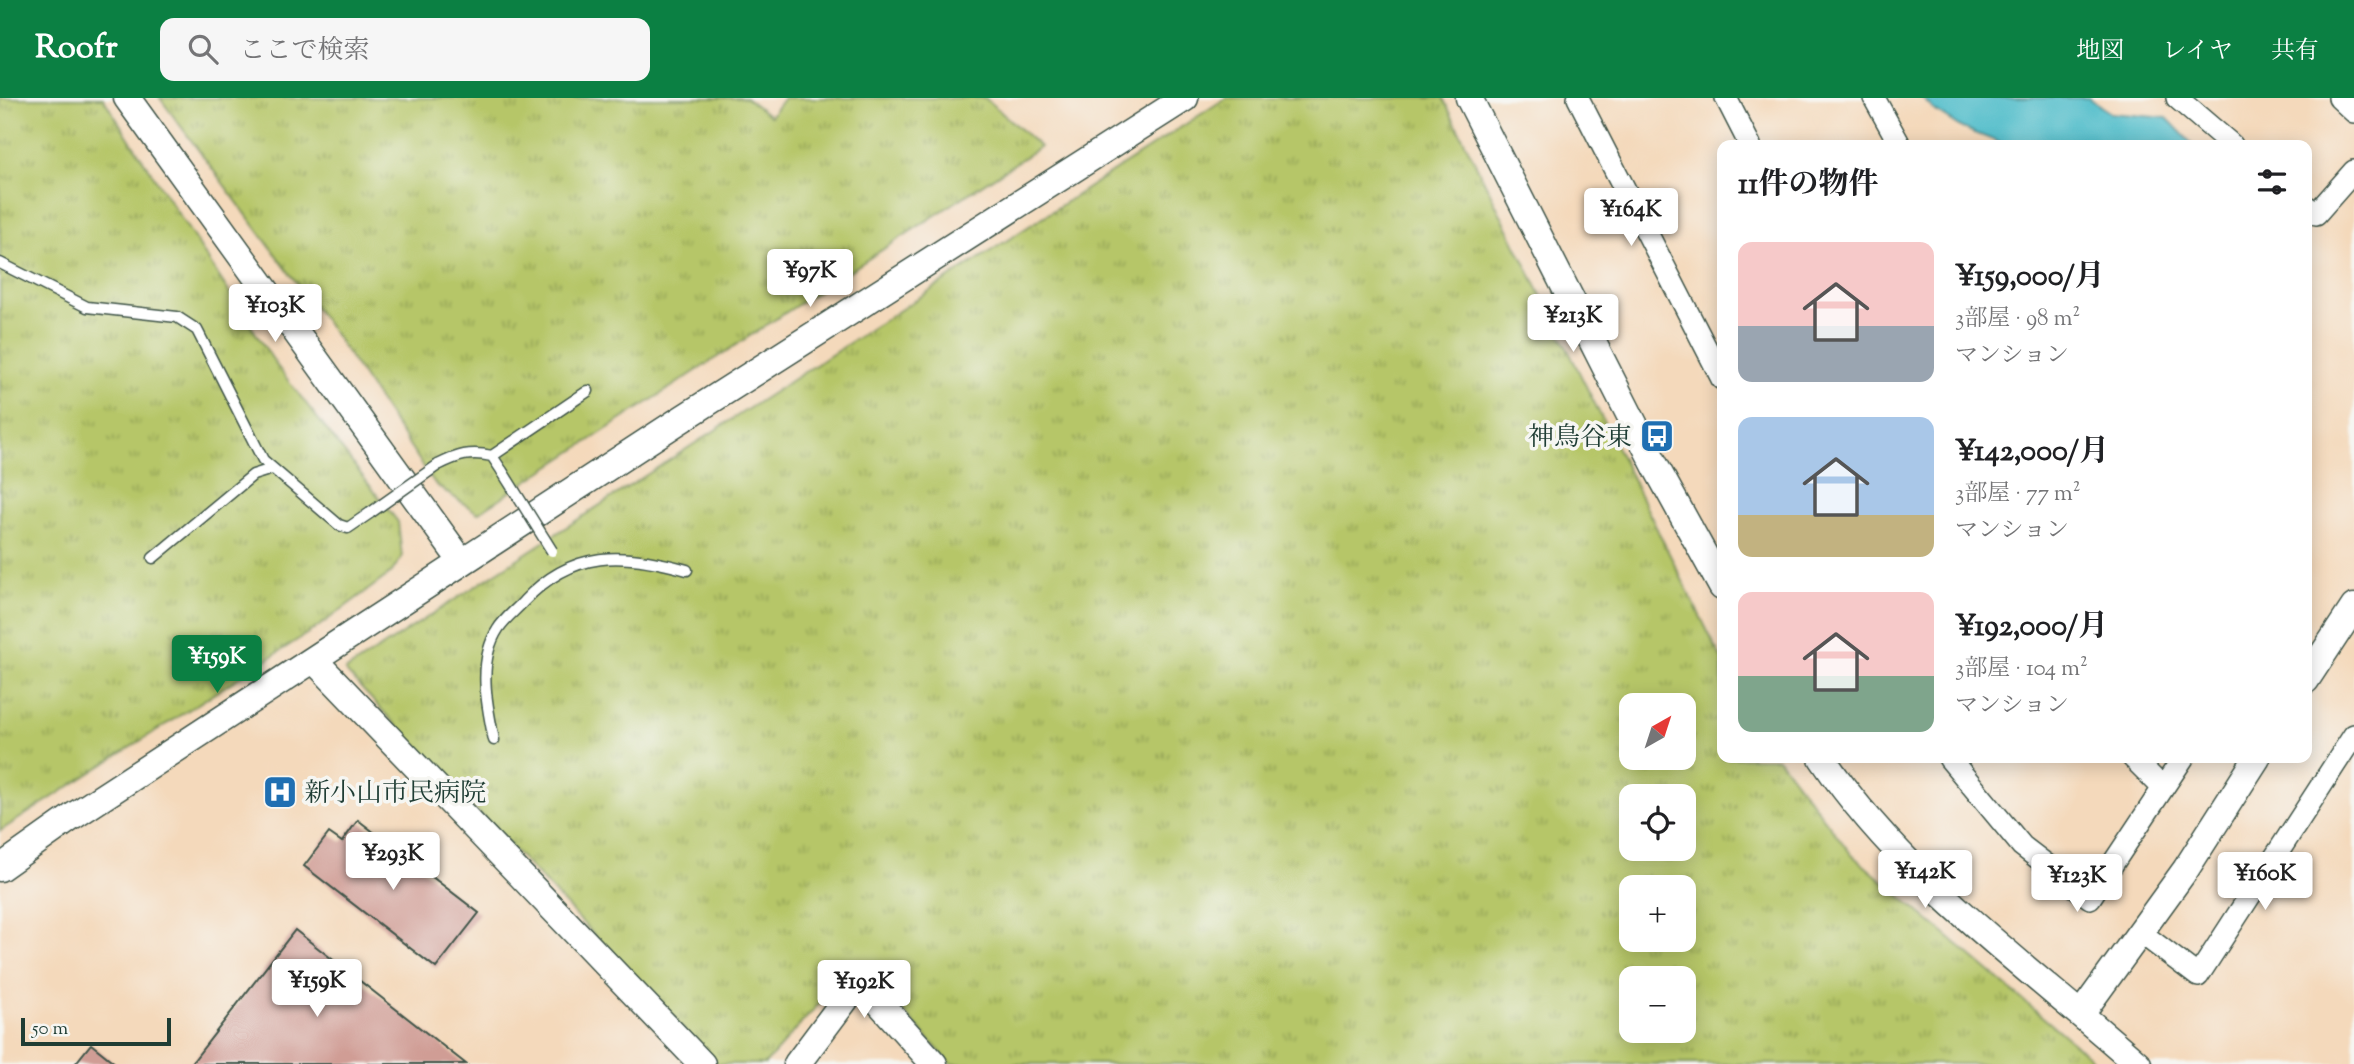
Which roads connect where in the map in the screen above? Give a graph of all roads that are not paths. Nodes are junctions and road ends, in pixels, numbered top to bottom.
1 (127, 98) edge
2 (1185, 98) edge
3 (1469, 98) edge
4 (1578, 98) edge
5 (1726, 98) edge
6 (1874, 98) edge
7 (2176, 98) edge
8 (2339, 98) edge
9 (2354, 112) edge
10 (1747, 140) edge
11 (1897, 140) edge
12 (2226, 140) edge
13 (2354, 172) edge
14 (2312, 211) edge
15 (0, 263) edge
16 (1717, 369) edge
17 (588, 391) dead end
18 (492, 456) junction
19 (272, 469) junction
20 (153, 558) dead end
21 (462, 562) junction
22 (562, 569) junction
23 (687, 570) dead end
24 (1717, 578) edge
25 (2354, 607) edge
26 (314, 660) junction
27 (2312, 671) edge
28 (2354, 735) edge
29 (494, 740) dead end
30 (1826, 763) edge
31 (1953, 763) edge
32 (2138, 763) edge
33 (2180, 763) edge
34 (2254, 763) edge
35 (2163, 788) junction
36 (0, 868) edge
37 (2140, 932) junction
38 (2081, 1014) junction
39 (702, 1064) edge
40 (797, 1064) edge
41 (934, 1064) edge
42 (2138, 1064) edge

1 - 21 street
2 - 21 street
3 - 24 street
4 - 16 street
5 - 10 street
6 - 11 street
7 - 12 street
8 - 9 street
13 - 14 street
15 - 19 lane
17 - 18 lane
18 - 19 lane, bridge
18 - 22 lane, bridge
19 - 20 lane
21 - 26 street
22 - 23 lane
22 - 29 lane
25 - 27 street
26 - 36 street
26 - 39 street
28 - 37 street
30 - 38 street
31 - 35 street
32 - 35 street
33 - 35 street
34 - 37 street
37 - 38 street
38 - 42 street
40 - 41 street

